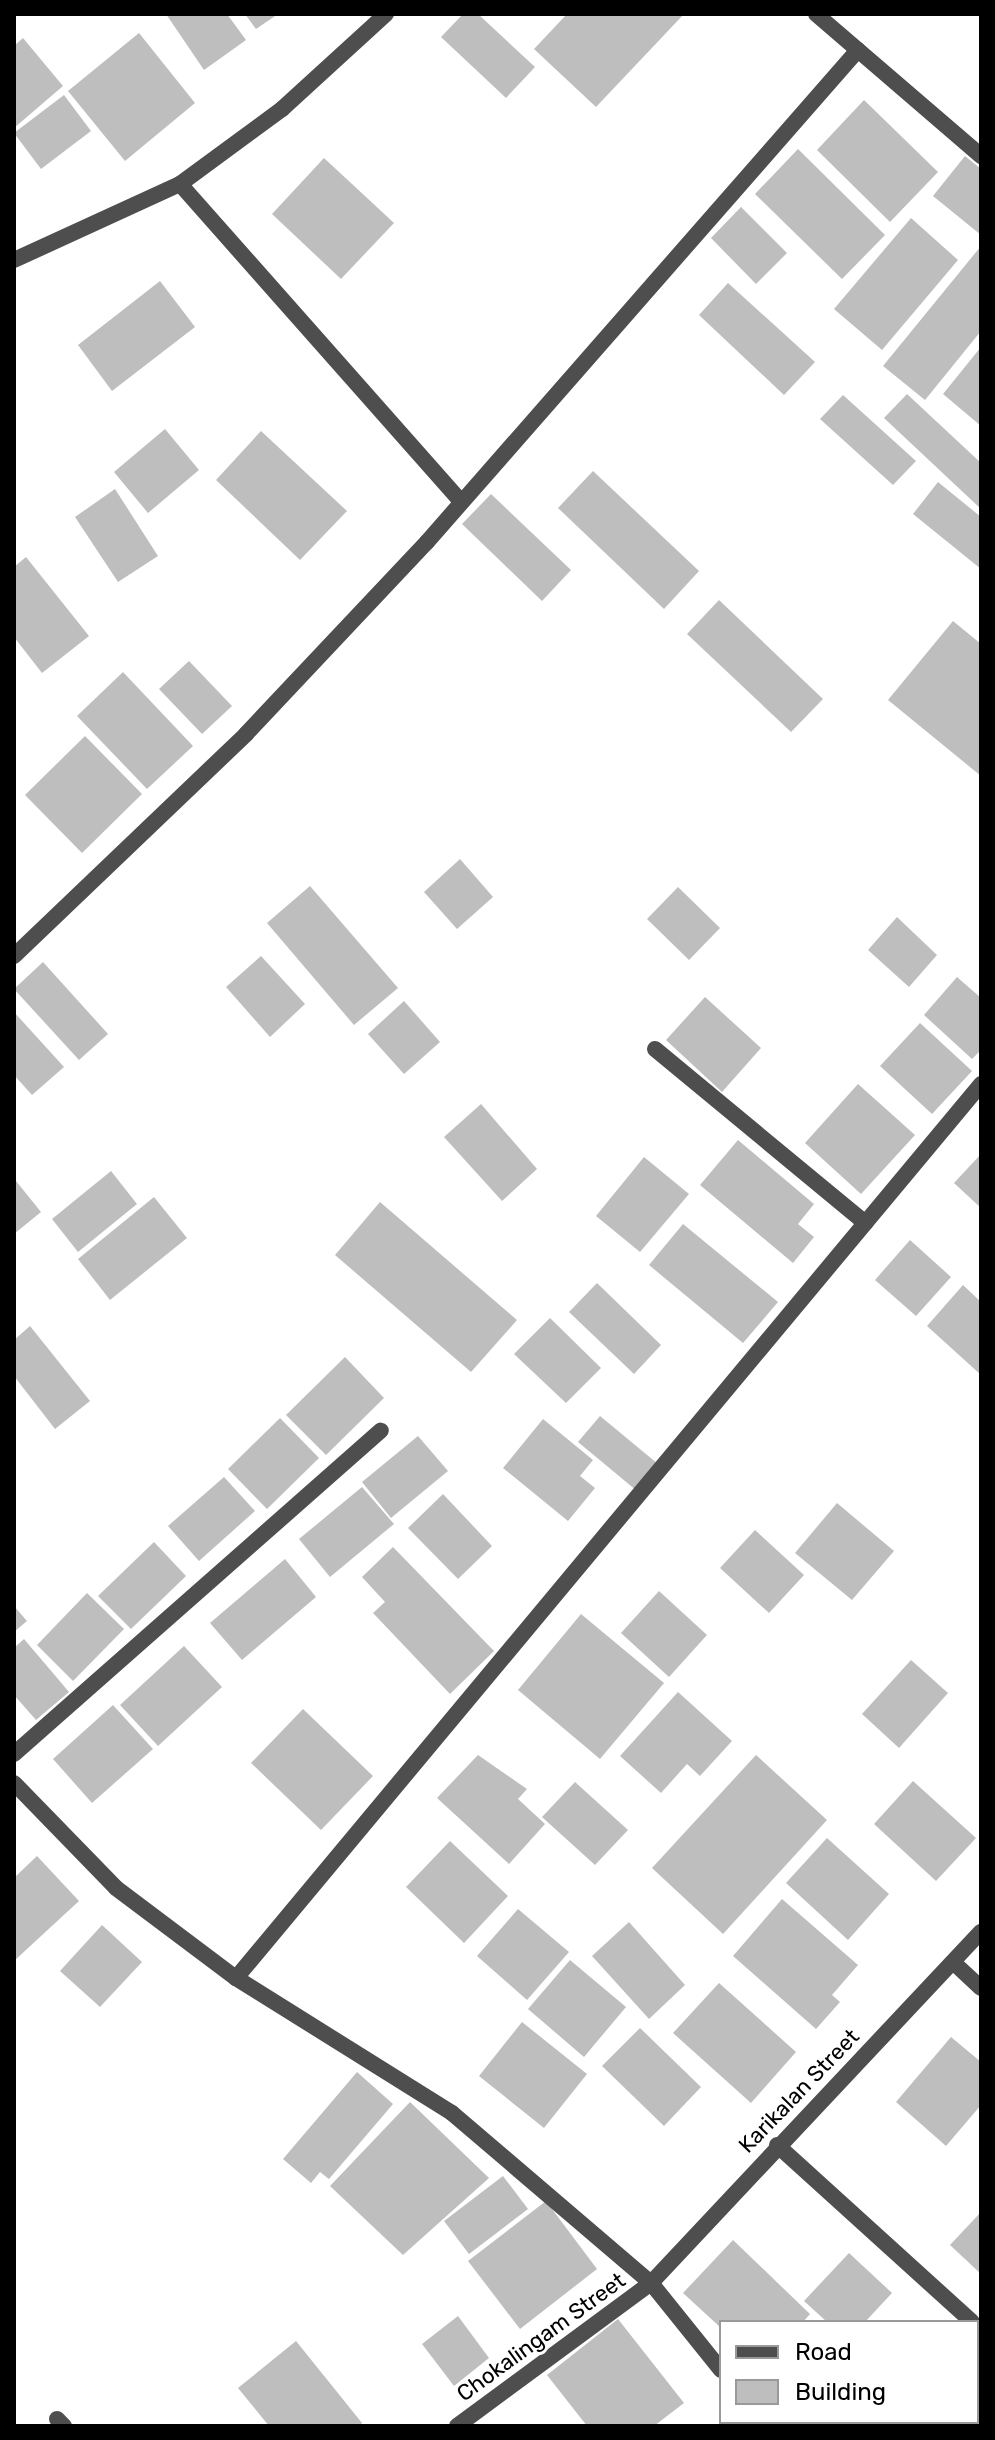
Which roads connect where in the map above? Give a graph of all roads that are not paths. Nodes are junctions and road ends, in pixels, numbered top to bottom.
1 (386, 14) edge
2 (816, 14) edge
3 (858, 50) junction
4 (981, 156) edge
5 (180, 184) junction
6 (14, 260) edge
7 (461, 502) junction
8 (14, 956) edge
9 (655, 1049) dead end
10 (981, 1084) edge
11 (865, 1223) junction
12 (381, 1431) dead end
13 (14, 1754) edge
14 (14, 1783) edge
15 (981, 1931) edge
16 (953, 1962) junction
17 (236, 1978) junction
18 (981, 1988) edge
19 (777, 2145) junction
20 (651, 2283) junction
21 (970, 2320) edge
22 (719, 2368) edge
23 (457, 2426) edge

1 - 5 street
2 - 3 street
3 - 4 street
3 - 7 street
5 - 6 street
5 - 7 street
7 - 8 street
9 - 11 street
10 - 11 street
11 - 17 street
12 - 13 street
14 - 17 street
15 - 16 street, Karikalan Street
16 - 18 street
16 - 19 street, Karikalan Street
17 - 20 street
19 - 20 street, Karikalan Street
19 - 21 street
20 - 22 street
20 - 23 street, Chokalingam Street

